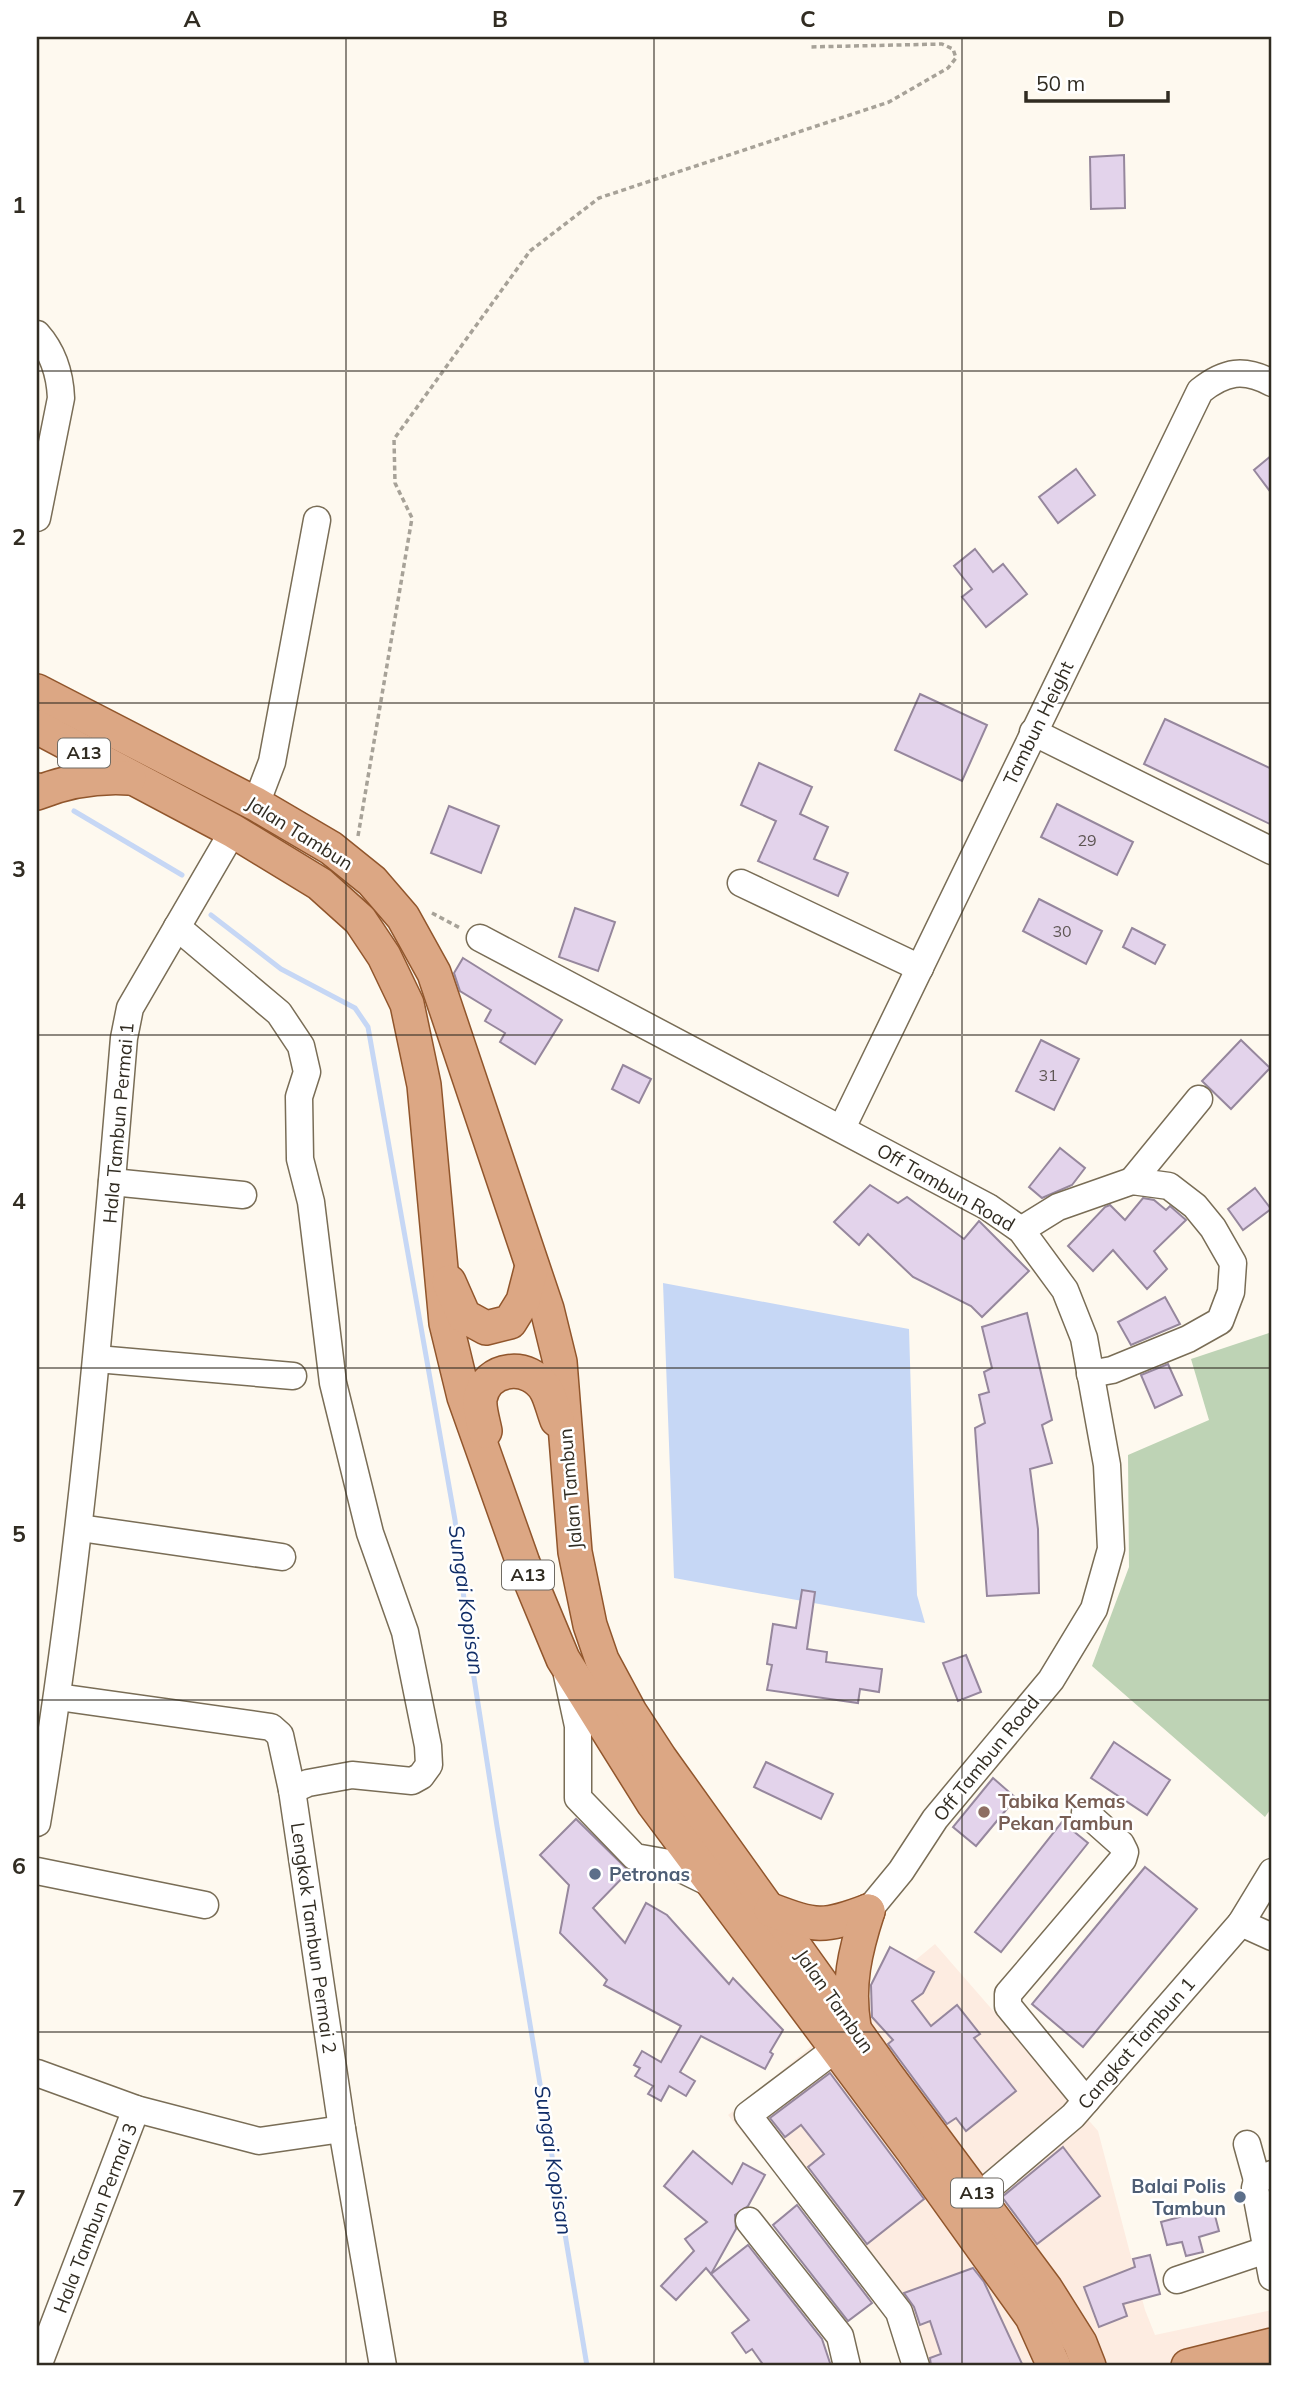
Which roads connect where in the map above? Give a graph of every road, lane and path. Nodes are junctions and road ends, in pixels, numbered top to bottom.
1 (808, 47) dead end
2 (37, 334) edge
3 (1272, 383) edge
4 (37, 518) edge
5 (317, 520) dead end
6 (37, 691) edge
7 (37, 727) edge
8 (1033, 732) junction
9 (131, 779) junction
10 (37, 792) edge
11 (256, 804) junction
12 (233, 831) junction
13 (1272, 851) edge
14 (348, 859) junction
15 (741, 883) dead end
16 (177, 927) junction
17 (480, 939) dead end
18 (920, 968) junction
19 (1199, 1099) dead end
20 (842, 1128) junction
21 (1132, 1181) junction
22 (112, 1182) junction
23 (243, 1195) dead end
24 (1021, 1230) junction
25 (441, 1263) junction
26 (532, 1266) junction
27 (97, 1359) junction
28 (1090, 1374) junction
29 (293, 1376) dead end
30 (565, 1442) junction
31 (490, 1468) junction
32 (80, 1528) junction
33 (282, 1557) dead end
34 (563, 1659) junction
35 (58, 1697) junction
36 (292, 1790) junction
37 (1085, 1812) dead end
38 (37, 1823) edge
39 (37, 1871) edge
40 (1272, 1872) edge
41 (715, 1885) junction
42 (205, 1905) dead end
43 (771, 1910) junction
44 (868, 1911) junction
45 (1241, 1923) junction
46 (1272, 1937) edge
47 (846, 2038) junction
48 (37, 2073) edge
49 (1086, 2101) junction
50 (136, 2109) junction
51 (342, 2129) junction
52 (1247, 2144) dead end
53 (1264, 2177) edge
54 (979, 2196) junction
55 (749, 2221) dead end
56 (1266, 2250) junction
57 (1272, 2277) edge
58 (1177, 2280) dead end
59 (1258, 2354) edge
60 (1084, 2355) edge
61 (38, 2366) edge
62 (383, 2366) edge
63 (848, 2366) edge
64 (916, 2366) edge
65 (1054, 2366) edge
66 (1108, 2366) edge
67 (1188, 2366) edge

1 - 14 path
2 - 4 street
3 - 8 street, Tambun Height
5 - 11 street
6 - 11 main road, Jalan Tambun
7 - 9 main road, Jalan Tambun / A13
8 - 13 street
8 - 18 street, Tambun Height
9 - 10 main road
9 - 12 main road, Jalan Tambun / A13
11 - 14 main road, Jalan Tambun / A13
12 - 16 street, Hala Tambun Permai 1
12 - 25 main road, Jalan Tambun / A13
14 - 26 main road, Jalan Tambun / A13
15 - 18 street
16 - 22 street, Hala Tambun Permai 1
16 - 36 street
17 - 20 street, Off Tambun Road
18 - 20 street, Tambun Height
19 - 21 street
20 - 24 street, Off Tambun Road
21 - 24 street
21 - 28 street
22 - 23 street
22 - 27 street, Hala Tambun Permai 1
24 - 28 street, Off Tambun Road
25 - 26 main road
25 - 31 main road, Jalan Tambun / A13
26 - 30 main road, Jalan Tambun / A13
27 - 29 street
27 - 32 street, Hala Tambun Permai 1
28 - 44 street, Off Tambun Road
30 - 31 main road
30 - 43 main road, Jalan Tambun / A13
31 - 34 main road, Jalan Tambun / A13
32 - 33 street
32 - 35 street, Hala Tambun Permai 1
34 - 41 main road, Jalan Tambun / A13
34 - 41 street
35 - 36 street, Lengkok Tambun Permai 2
35 - 38 street, Hala Tambun Permai 1
36 - 51 street, Lengkok Tambun Permai 2
37 - 49 street
39 - 42 street
40 - 45 street, Cangkat Tambun 1
41 - 47 main road, Jalan Tambun / A13
43 - 44 main road
43 - 47 main road, Jalan Tambun / A13
44 - 47 main road
45 - 46 street
45 - 49 street, Cangkat Tambun 1
47 - 54 main road, Jalan Tambun / A13
47 - 64 street
47 - 65 main road, Jalan Tambun / A13
48 - 50 street
49 - 54 street, Cangkat Tambun 1
50 - 51 street
50 - 61 street, Hala Tambun Permai 3
51 - 62 street, Lengkok Tambun Permai 2
52 - 53 street
53 - 56 street
54 - 60 main road, Jalan Tambun / A13
55 - 63 street
56 - 57 street
56 - 58 street
59 - 67 main road
60 - 66 main road, Jalan Tambun

